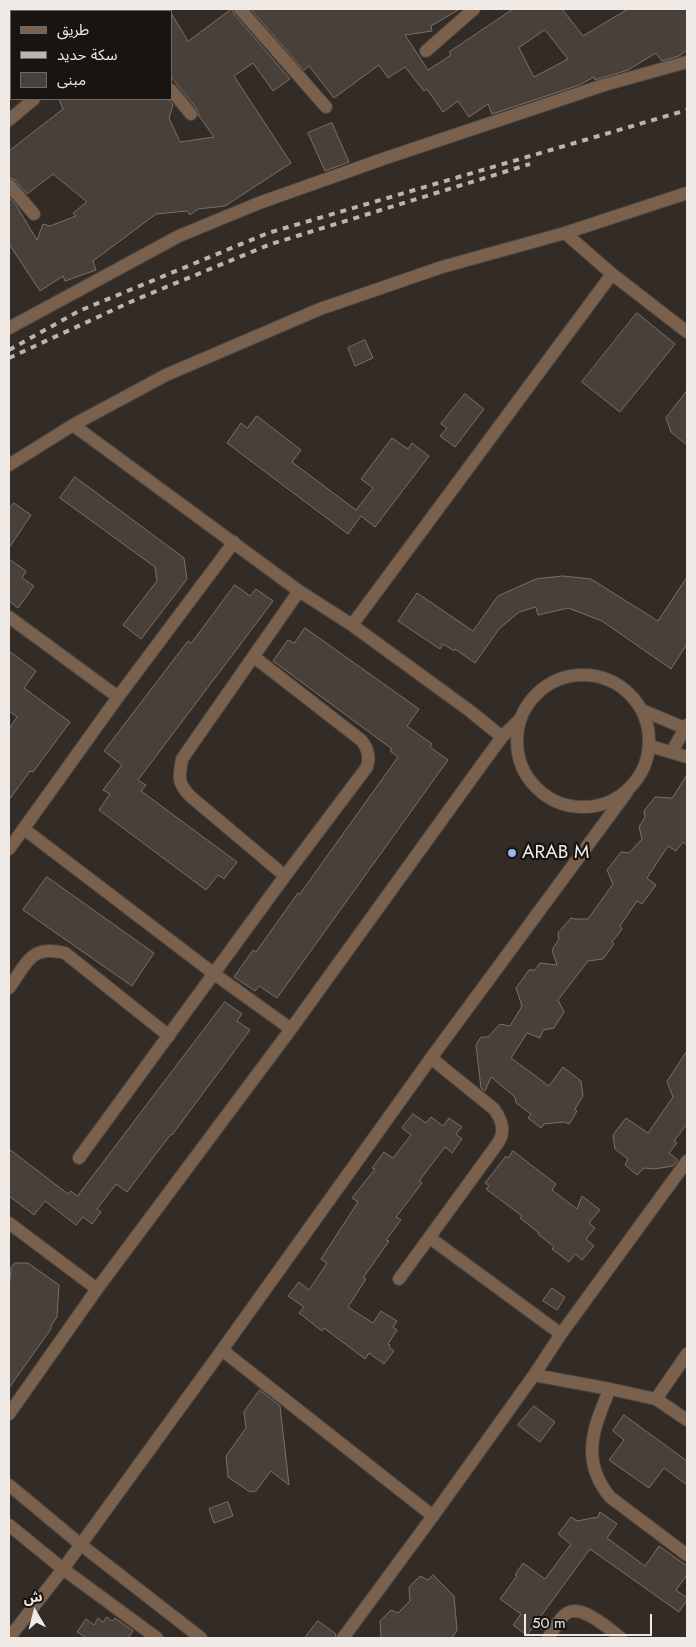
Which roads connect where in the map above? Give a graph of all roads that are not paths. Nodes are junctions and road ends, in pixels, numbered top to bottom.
1 (240, 9) edge
2 (474, 9) edge
3 (426, 51) dead end
4 (687, 62) edge
5 (172, 91) edge
6 (33, 100) edge
7 (326, 107) dead end
8 (190, 114) dead end
9 (9, 120) edge
10 (9, 185) edge
11 (687, 193) edge
12 (34, 214) dead end
13 (565, 233) junction
14 (612, 274) junction
15 (9, 328) edge
16 (687, 332) edge
17 (74, 425) junction
18 (9, 465) edge
19 (234, 542) junction
20 (299, 591) junction
21 (9, 617) edge
22 (352, 625) junction
23 (254, 657) junction
24 (118, 697) junction
25 (644, 712) junction
26 (520, 719) junction
27 (687, 727) edge
28 (502, 737) junction
29 (650, 746) junction
30 (672, 752) junction
31 (687, 756) edge
32 (627, 792) junction
33 (24, 829) junction
34 (9, 849) edge
35 (285, 876) junction
36 (214, 973) junction
37 (9, 988) edge
38 (291, 1029) junction
39 (169, 1036) junction
40 (430, 1058) junction
41 (79, 1158) dead end
42 (687, 1160) edge
43 (9, 1223) edge
44 (430, 1238) junction
45 (399, 1278) dead end
46 (98, 1289) junction
47 (561, 1334) junction
48 (222, 1350) junction
49 (687, 1354) edge
50 (534, 1375) junction
51 (610, 1389) junction
52 (656, 1399) junction
53 (9, 1414) edge
54 (687, 1420) edge
55 (9, 1485) edge
56 (433, 1516) junction
57 (9, 1525) edge
58 (80, 1544) junction
59 (687, 1555) edge
60 (63, 1569) junction
61 (9, 1638) edge
62 (157, 1638) edge
63 (201, 1638) edge
64 (343, 1638) edge
65 (548, 1638) edge
66 (622, 1638) edge

1 - 7 street
2 - 3 street
4 - 15 street
5 - 8 street
6 - 9 street
10 - 12 street
11 - 13 street
13 - 14 street
13 - 17 street
14 - 16 street
14 - 22 street
17 - 18 street
17 - 19 street
19 - 20 street
19 - 24 street
20 - 22 street
20 - 23 street
21 - 24 street
22 - 28 street
23 - 35 street
23 - 35 street
24 - 33 street
25 - 26 street
25 - 27 street
25 - 29 street
26 - 28 street
26 - 32 street
27 - 30 street
28 - 38 street
29 - 30 street
29 - 32 street
30 - 31 street
32 - 40 street
33 - 34 street
33 - 36 street
35 - 36 street
36 - 38 street
36 - 39 street
37 - 39 street
38 - 46 street
39 - 41 street
40 - 44 street
40 - 48 street
42 - 47 street
43 - 46 street
44 - 45 street
44 - 47 street
46 - 53 street
47 - 50 street
48 - 56 street
48 - 58 street
49 - 52 street
50 - 51 street
50 - 56 street
51 - 52 street
51 - 59 street
52 - 54 street
55 - 58 street
56 - 64 street
57 - 60 street
58 - 60 street
58 - 63 street
60 - 61 street
60 - 62 street
65 - 66 street

